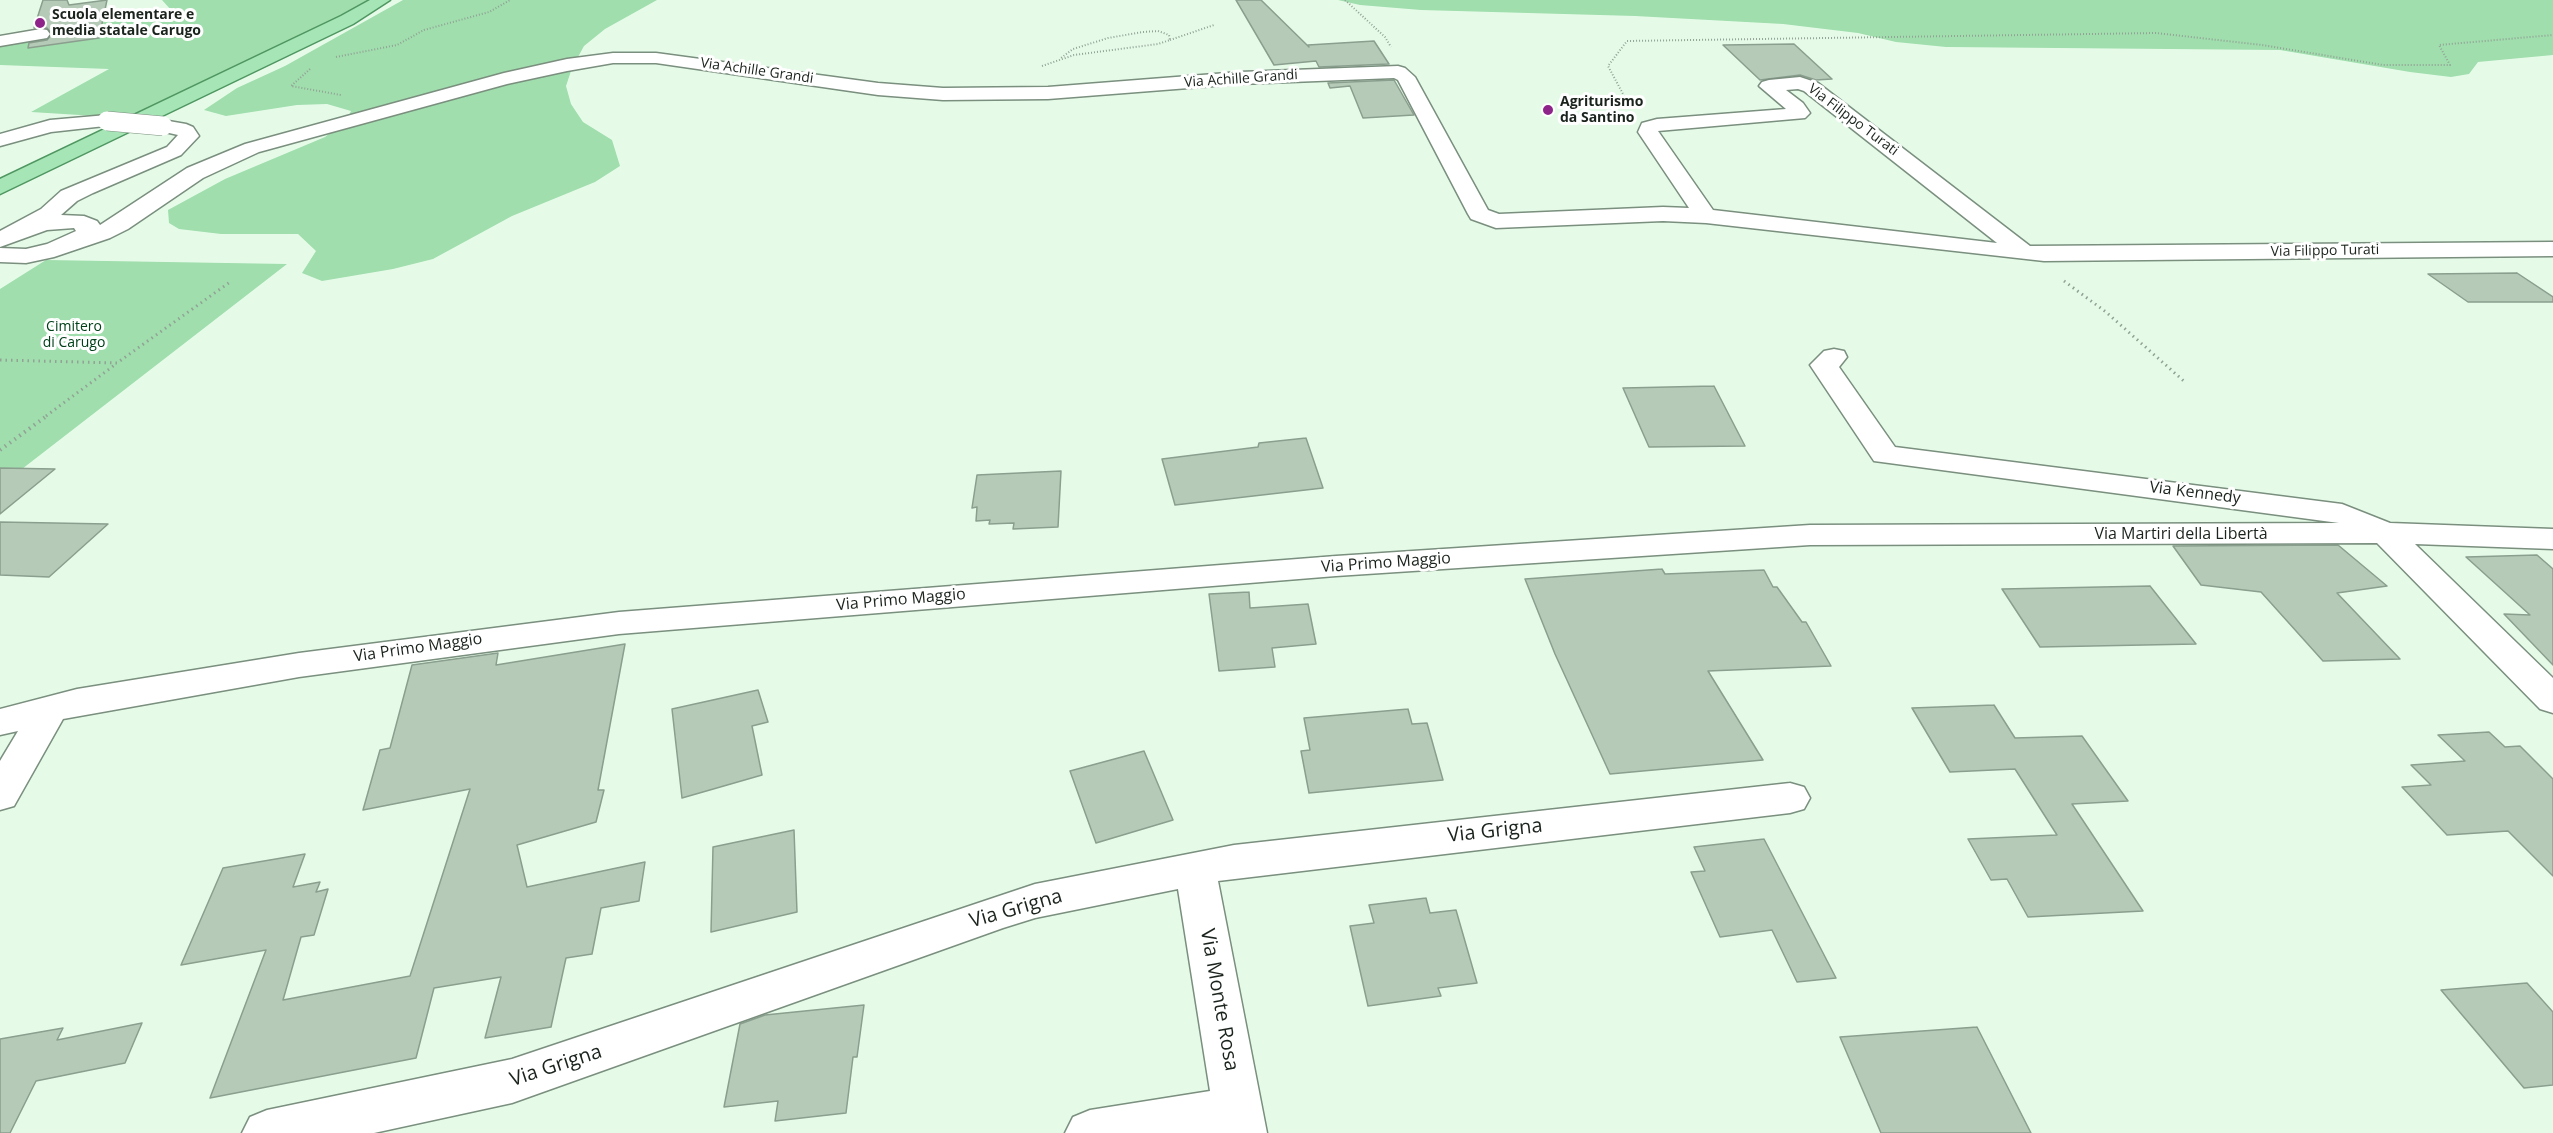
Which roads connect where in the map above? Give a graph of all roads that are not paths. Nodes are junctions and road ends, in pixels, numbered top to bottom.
1 (382, 0) edge
2 (41, 34) dead end
3 (0, 41) edge
4 (1394, 71) joint
5 (106, 129) junction
6 (0, 140) edge
7 (48, 164) junction
8 (0, 178) edge
9 (0, 187) edge
10 (0, 198) edge
11 (1706, 216) junction
12 (66, 224) junction
13 (5, 245) edge
14 (2553, 249) edge
15 (2024, 253) junction
16 (1834, 357) dead end
17 (2385, 534) junction
18 (1810, 535) joint
19 (2553, 539) edge
20 (2553, 700) edge
21 (51, 707) junction
22 (0, 722) edge
23 (0, 795) edge
24 (1790, 798) dead end
25 (1195, 868) junction
26 (1240, 1121) edge
27 (267, 1133) edge
28 (1090, 1133) edge

1 - 5 main road
2 - 3 street
4 - 11 street, Via Filippo Turati
4 - 12 street, Via Achille Grandi
5 - 6 street
5 - 7 main road
5 - 10 main road
5 - 12 street, bridge
7 - 8 main road
7 - 9 main road
11 - 15 street, Via Filippo Turati
11 - 15 street, Via Filippo Turati
12 - 13 street
12 - 13 street
14 - 15 street, Via Filippo Turati
16 - 17 street, Via Kennedy
17 - 18 street, Via Martiri della Libertà
17 - 19 street, Via Martiri della Libertà
17 - 20 street, Via Kennedy
18 - 21 street, Via Primo Maggio
21 - 22 street, Via Primo Maggio
21 - 23 street
24 - 25 street, Via Grigna
25 - 26 street, Via Monte Rosa
25 - 27 street, Via Grigna
26 - 28 street

